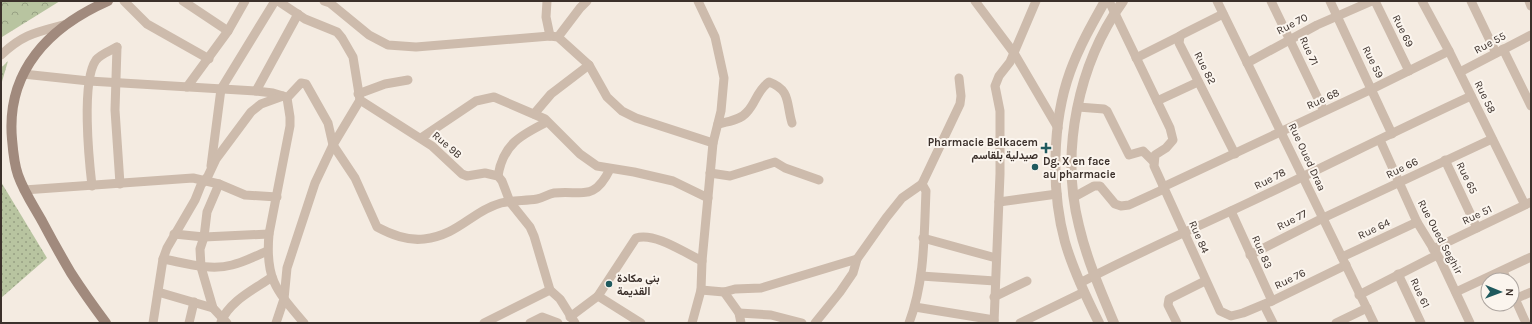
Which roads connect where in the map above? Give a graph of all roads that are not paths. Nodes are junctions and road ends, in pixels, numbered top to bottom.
1 (108, 1) edge
2 (124, 1) edge
3 (183, 1) edge
4 (245, 1) edge
5 (276, 1) edge
6 (547, 1) edge
7 (587, 1) edge
8 (698, 1) edge
9 (975, 1) edge
10 (1036, 1) edge
11 (1105, 1) edge
12 (1109, 1) edge
13 (1123, 1) edge
14 (1217, 1) edge
15 (1272, 1) edge
16 (1330, 1) edge
17 (1374, 1) edge
18 (1422, 1) edge
19 (1471, 1) edge
20 (1529, 1) edge
21 (328, 2) edge
22 (1531, 6) edge
23 (1114, 13) junction
24 (298, 14) junction
25 (1223, 14) junction
26 (1337, 16) junction
27 (67, 24) junction
28 (228, 31) junction
29 (1531, 35) edge
30 (1180, 36) junction
31 (554, 37) junction
32 (1291, 39) junction
33 (3, 49) edge
34 (1449, 51) junction
35 (1500, 51) junction
36 (1014, 53) junction
37 (1136, 58) junction
38 (209, 59) junction
39 (1247, 63) junction
40 (588, 66) junction
41 (1409, 71) junction
42 (1460, 72) junction
43 (23, 74) junction
44 (959, 78) dead end
45 (408, 80) dead end
46 (89, 81) junction
47 (1198, 82) junction
48 (116, 83) junction
49 (187, 87) junction
50 (222, 89) junction
51 (1372, 89) junction
52 (256, 91) junction
53 (1472, 96) junction
54 (285, 97) junction
55 (359, 97) junction
56 (1157, 101) junction
57 (1531, 106) edge
58 (1078, 107) junction
59 (1324, 111) junction
60 (534, 114) junction
61 (547, 122) junction
62 (792, 123) dead end
63 (718, 124) junction
64 (1058, 128) junction
65 (1281, 131) junction
66 (1392, 134) junction
67 (421, 138) junction
68 (1492, 139) junction
69 (1380, 140) junction
70 (713, 143) junction
71 (333, 145) junction
72 (1235, 154) junction
73 (1445, 160) junction
74 (1153, 161) junction
75 (211, 168) junction
76 (610, 169) junction
77 (710, 173) junction
78 (498, 176) junction
79 (1302, 176) junction
80 (819, 180) dead end
81 (205, 181) junction
82 (1400, 182) junction
83 (120, 184) junction
84 (219, 184) junction
85 (922, 184) junction
86 (92, 186) junction
87 (1163, 188) junction
88 (24, 190) junction
89 (1057, 194) junction
90 (277, 197) junction
91 (1074, 197) junction
92 (708, 198) junction
93 (510, 202) junction
94 (999, 202) junction
95 (1528, 204) edge
96 (1231, 211) junction
97 (1324, 218) junction
98 (1417, 222) junction
99 (1477, 228) junction
100 (1184, 233) junction
101 (174, 234) junction
102 (269, 234) junction
103 (204, 237) junction
104 (923, 238) junction
105 (267, 251) junction
106 (1435, 252) junction
107 (1250, 255) junction
108 (1531, 257) edge
109 (996, 258) junction
110 (163, 259) junction
111 (857, 259) junction
112 (702, 261) junction
113 (1344, 261) junction
114 (201, 266) junction
115 (1503, 271) joint
116 (1398, 274) junction
117 (1095, 275) junction
118 (921, 276) junction
119 (272, 277) junction
120 (995, 281) junction
121 (1027, 281) dead end
122 (1205, 281) junction
123 (1082, 288) junction
124 (550, 290) junction
125 (701, 290) junction
126 (158, 292) junction
127 (724, 292) junction
128 (1456, 292) junction
129 (1531, 292) edge
130 (1520, 294) edge
131 (1359, 295) junction
132 (598, 296) junction
133 (994, 297) junction
134 (284, 299) junction
135 (194, 302) junction
136 (1268, 303) junction
137 (915, 307) junction
138 (213, 308) junction
139 (1366, 308) junction
140 (1520, 309) edge
141 (739, 313) junction
142 (1244, 313) joint
143 (1037, 319) edge
144 (224, 321) edge
145 (573, 321) edge
146 (994, 321) edge
147 (106, 323) edge
148 (153, 323) edge
149 (189, 323) edge
150 (276, 323) edge
151 (304, 323) edge
152 (484, 323) edge
153 (530, 323) edge
154 (558, 323) edge
155 (641, 323) edge
156 (692, 323) edge
157 (741, 323) edge
158 (802, 323) edge
159 (815, 323) edge
160 (909, 323) edge
161 (1020, 323) edge
162 (1099, 323) edge
163 (1114, 323) edge
164 (1177, 323) edge
165 (1273, 323) edge
166 (1336, 323) edge
167 (1374, 323) edge
168 (1421, 323) edge
169 (1470, 323) edge
170 (1526, 323) edge

1 - 27 main road
2 - 38 street
3 - 28 street
4 - 28 street
5 - 24 street
5 - 50 street
6 - 31 street
7 - 31 street
8 - 63 street
9 - 36 street
10 - 36 street
11 - 64 street
12 - 23 street
13 - 23 street
14 - 25 street, Rue Oued Draa
15 - 32 street, Rue 71
16 - 26 street, Rue 59
17 - 26 street, Rue 70
17 - 41 street, Rue 69
18 - 34 street, Rue 58
19 - 35 street
20 - 22 street
21 - 31 street
23 - 37 street
23 - 58 street
24 - 52 street
24 - 55 street
25 - 30 street
25 - 39 street, Rue Oued Draa
26 - 32 street, Rue 70
26 - 51 street, Rue 59
27 - 33 street
27 - 43 main road
28 - 38 street
29 - 35 street, Rue 55
30 - 37 street
30 - 47 street, Rue 82
31 - 40 street
32 - 39 street, Rue 70
32 - 59 street, Rue 71
34 - 41 street, Rue 68
34 - 42 street, Rue 58
35 - 42 street, Rue 55
35 - 57 street
36 - 64 street
36 - 94 street
37 - 56 street
38 - 49 street
39 - 65 street, Rue Oued Draa
40 - 60 street
40 - 70 street
41 - 51 street, Rue 68
42 - 53 street, Rue 58
43 - 46 street
43 - 88 main road
44 - 85 street
45 - 55 street
46 - 48 street
46 - 48 street
46 - 86 street
47 - 56 street
47 - 72 street, Rue 82
48 - 49 street
48 - 83 street
49 - 50 street
50 - 52 street
50 - 75 street
51 - 59 street, Rue 68
51 - 66 street, Rue 59
52 - 54 street
53 - 66 street, Rue 78
53 - 68 street, Rue 58
54 - 71 street
54 - 75 street
54 - 90 street
55 - 67 street, Rue 9B
55 - 71 street
56 - 74 street
58 - 74 street
58 - 91 street
59 - 65 street, Rue 68
60 - 61 street
60 - 67 street
61 - 76 street
61 - 78 street
62 - 63 street
63 - 70 street
64 - 89 street
65 - 72 street, Rue 68
65 - 79 street, Rue Oued Draa
66 - 69 street, Rue 78
67 - 78 street, Rue 9B
68 - 73 street, Rue 66
68 - 95 street, Rue 58
69 - 79 street, Rue 78
69 - 82 street, Rue Oued Seghir
70 - 77 street
71 - 93 street
71 - 134 street
72 - 87 street, Rue 68
73 - 82 street, Rue 66
73 - 99 street, Rue 65
74 - 87 street, Rue 84
75 - 81 street
76 - 92 street
76 - 93 street
77 - 80 street
77 - 92 street
78 - 93 street
79 - 96 street, Rue 78
79 - 97 street, Rue Oued Draa
81 - 83 street
81 - 84 street
81 - 101 street
82 - 97 street, Rue 66
82 - 98 street, Rue Oued Seghir
83 - 86 street
84 - 90 street
84 - 103 street
85 - 104 street
85 - 111 street
86 - 88 street
87 - 91 street, Rue 68
87 - 100 street, Rue 84
88 - 147 main road
89 - 94 street
89 - 123 street
90 - 102 street
91 - 117 street
92 - 112 street
93 - 124 street
94 - 109 street
95 - 99 street, Rue 51
96 - 100 street, Rue 78
96 - 107 street, Rue 83
97 - 107 street, Rue 77
97 - 113 street, Rue Oued Draa
98 - 106 street, Rue Oued Seghir
98 - 113 street, Rue 64
99 - 106 street, Rue 51
100 - 117 street, Rue 78
100 - 122 street, Rue 84
101 - 103 street
101 - 110 street
102 - 103 street
102 - 105 street
103 - 114 street
104 - 109 street
104 - 118 street
105 - 114 street
105 - 119 street
106 - 116 street, Rue 51
106 - 128 street, Rue Oued Seghir
107 - 136 street, Rue 83
108 - 115 street
109 - 120 street
110 - 114 street
110 - 126 street
111 - 127 street
111 - 159 street
112 - 125 street
112 - 132 street
113 - 131 street, Rue Oued Draa
113 - 136 street, Rue 76
114 - 138 street
115 - 128 street
116 - 131 street, Rue 51
116 - 168 street, Rue 61
117 - 123 street, Rue 78
117 - 163 street
118 - 120 street
118 - 137 street
119 - 134 street
119 - 144 street
120 - 133 street
121 - 133 street
122 - 142 street, Rue 84
122 - 164 street
123 - 143 street, Rue 78
123 - 162 street
124 - 145 street
124 - 152 street
125 - 127 street
125 - 156 street
126 - 135 street
126 - 148 street
127 - 141 street
128 - 169 street, Rue Oued Seghir
129 - 130 street
131 - 139 street, Rue Oued Draa
132 - 145 street
132 - 155 street
133 - 146 street
134 - 150 street
134 - 151 street
135 - 138 street
135 - 149 street
136 - 142 street, Rue 76
136 - 165 street, Rue 83
137 - 146 street
137 - 160 street
138 - 144 street
139 - 166 street
139 - 167 street, Rue Oued Draa
140 - 170 street
141 - 157 street
141 - 158 street
143 - 161 street, Rue 78
153 - 154 street

